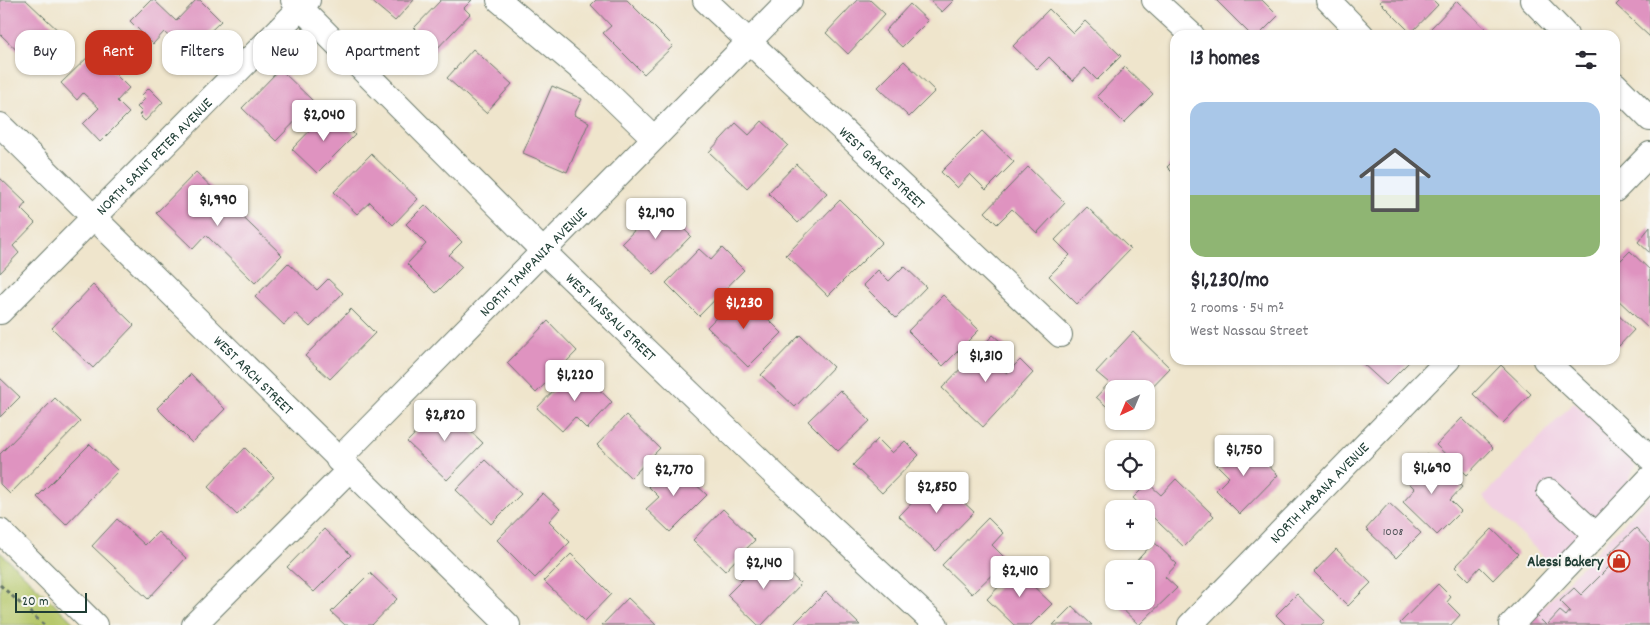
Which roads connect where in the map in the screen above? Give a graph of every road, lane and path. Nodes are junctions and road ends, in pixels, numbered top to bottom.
1 (499, 0) edge
2 (705, 0) edge
3 (790, 0) edge
4 (1154, 0) edge
5 (1328, 0) edge
6 (1532, 0) edge
7 (301, 2) edge
8 (1187, 30) edge
9 (1357, 30) edge
10 (1561, 30) edge
11 (748, 42) junction
12 (1620, 89) edge
13 (1650, 119) edge
14 (0, 124) edge
15 (654, 138) junction
16 (1650, 154) edge
17 (1620, 185) edge
18 (94, 217) junction
19 (543, 251) junction
20 (0, 312) edge
21 (1060, 335) dead end
22 (1443, 365) edge
23 (1550, 365) edge
24 (1650, 458) edge
25 (344, 465) junction
26 (1549, 491) dead end
27 (1645, 492) edge
28 (0, 531) edge
29 (1596, 535) junction
30 (0, 585) edge
31 (44, 625) edge
32 (95, 625) edge
33 (194, 625) edge
34 (508, 625) edge
35 (936, 625) edge
36 (1190, 625) edge
37 (1511, 625) edge

1 - 15 street
2 - 11 street, WEST GRACE STREET
3 - 11 street, NORTH TAMPANIA AVENUE
4 - 8 street
5 - 9 street
6 - 10 street
7 - 18 street, NORTH SAINT PETER AVENUE
7 - 19 street, WEST NASSAU STREET
11 - 15 street, NORTH TAMPANIA AVENUE
11 - 21 street, WEST GRACE STREET
12 - 13 street
14 - 18 street, WEST ARCH STREET
15 - 19 street, NORTH TAMPANIA AVENUE
16 - 17 street
18 - 20 street, NORTH SAINT PETER AVENUE
18 - 25 street, WEST ARCH STREET
19 - 25 street, NORTH TAMPANIA AVENUE
19 - 35 street, WEST NASSAU STREET
22 - 36 street, NORTH HABANA AVENUE
23 - 24 street
25 - 33 street, NORTH TAMPANIA AVENUE
25 - 34 street, WEST ARCH STREET
26 - 29 street
27 - 29 street
28 - 32 street
29 - 37 street
30 - 31 path

